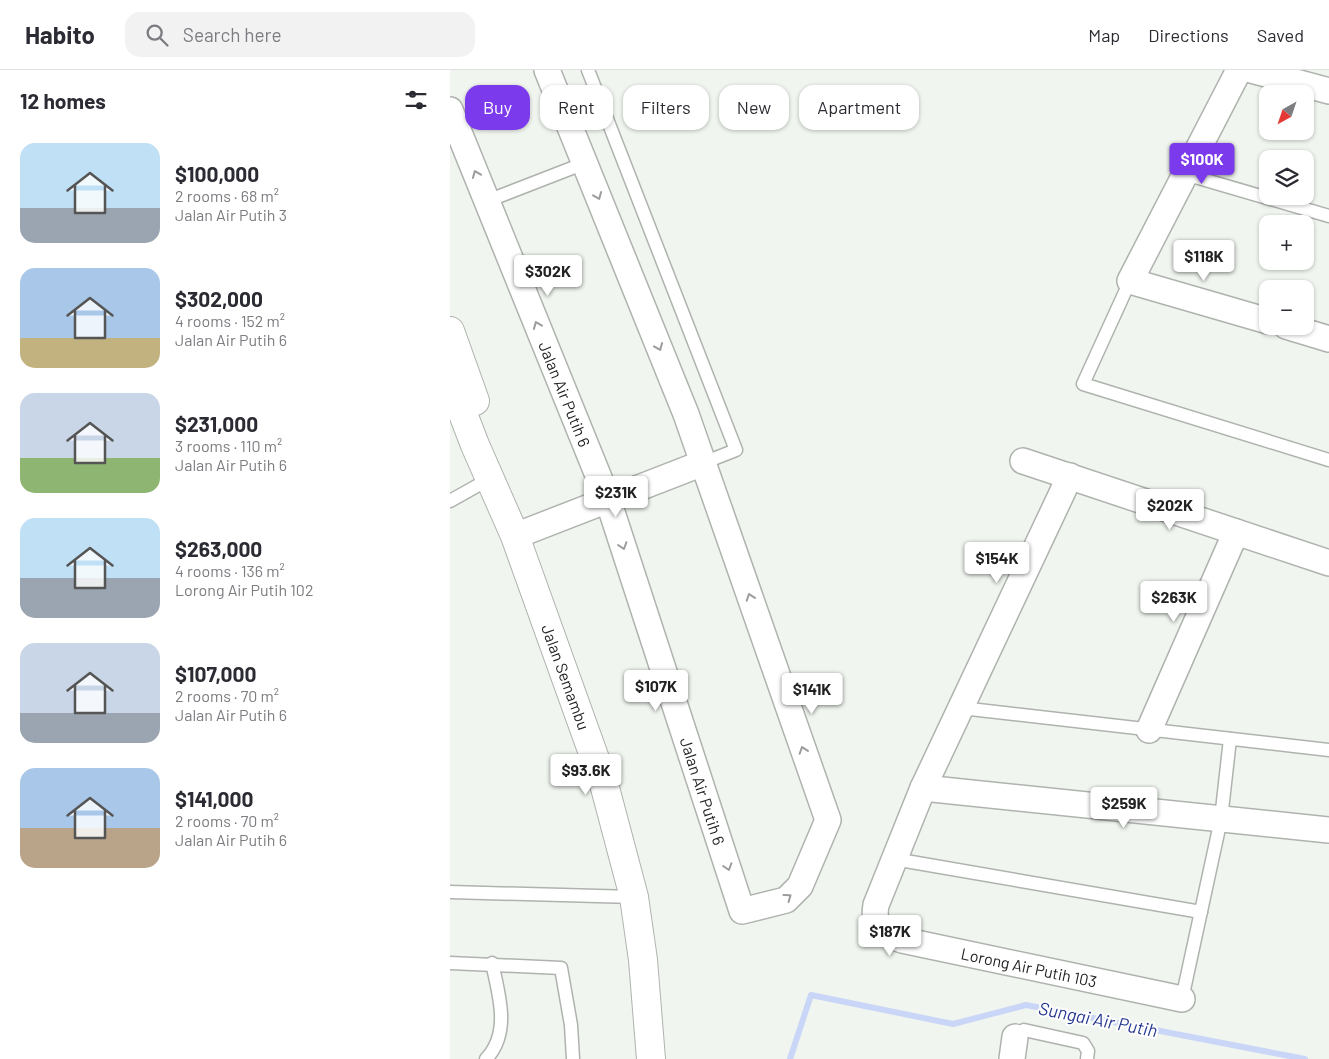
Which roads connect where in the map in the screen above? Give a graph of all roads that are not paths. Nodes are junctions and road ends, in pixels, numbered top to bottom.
1 (547, 70) edge
2 (588, 70) edge
3 (1239, 70) edge
4 (1251, 70) edge
5 (1329, 91) edge
6 (450, 110) edge
7 (585, 163) junction
8 (1185, 174) junction
9 (487, 201) junction
10 (1329, 216) edge
11 (1130, 281) junction
12 (1259, 318) edge
13 (450, 331) edge
14 (1314, 334) edge
15 (1329, 339) edge
16 (450, 380) edge
17 (1329, 460) edge
18 (1023, 461) dead end
19 (703, 463) junction
20 (1070, 476) junction
21 (491, 478) junction
22 (450, 500) edge
23 (608, 500) junction
24 (1236, 532) junction
25 (515, 536) junction
26 (1329, 563) edge
27 (961, 708) junction
28 (1149, 730) junction
29 (1230, 739) junction
30 (1329, 750) edge
31 (923, 788) junction
32 (1221, 819) junction
33 (1329, 830) edge
34 (894, 858) junction
35 (450, 892) edge
36 (634, 897) junction
37 (1201, 912) junction
38 (450, 963) edge
39 (492, 963) junction
40 (1182, 999) joint
41 (1013, 1048) edge
42 (486, 1059) edge
43 (573, 1059) edge
44 (651, 1059) edge
45 (1087, 1059) edge

1 - 7 street
2 - 19 lane
3 - 8 street
4 - 5 street
9 -> 6 street, Jalan Air Putih 6
7 - 9 lane
7 -> 19 street
8 - 10 lane
8 - 11 street
23 -> 9 street, Jalan Air Putih 6
11 - 12 street
11 - 17 lane
13 - 21 main road, Jalan Semambu
14 - 15 street
16 - 21 main road, Jalan Semambu
18 - 20 street
19 - 23 street
23 -> 19 street, Jalan Air Putih 6
20 - 24 street
20 - 27 street, Lorong Air Putih 103
21 - 22 lane
21 - 25 main road, Jalan Semambu
23 - 25 street
24 - 26 street
24 - 28 street
25 - 36 main road, Jalan Semambu
27 - 28 lane
27 - 31 street, Lorong Air Putih 103
28 - 29 lane
29 - 30 lane
29 - 32 lane
31 - 32 street
31 - 34 street, Lorong Air Putih 103
32 - 33 street
32 - 37 lane
34 - 37 lane
34 - 40 street, Lorong Air Putih 103
35 - 36 lane
36 - 44 main road, Jalan Semambu
37 - 40 lane
38 - 39 lane
39 - 42 lane
39 - 43 lane
41 - 45 lane

